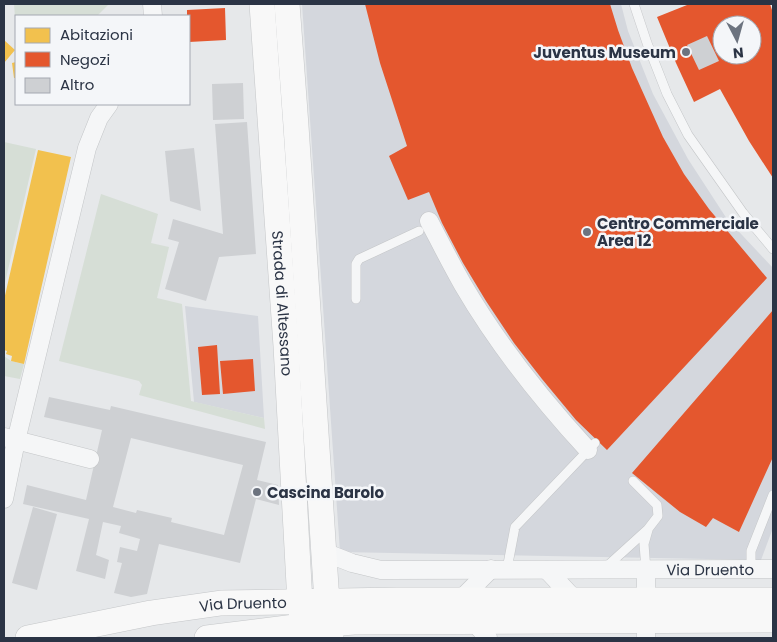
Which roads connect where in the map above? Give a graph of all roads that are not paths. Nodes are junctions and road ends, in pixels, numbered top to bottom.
1 (262, 4) edge
2 (287, 4) edge
3 (634, 4) edge
4 (108, 105) edge
5 (424, 226) joint
6 (773, 249) edge
7 (356, 299) dead end
8 (10, 439) edge
9 (592, 446) joint
10 (90, 459) dead end
11 (632, 481) dead end
12 (773, 496) edge
13 (4, 499) edge
14 (648, 529) junction
15 (324, 552) junction
16 (499, 569) junction
17 (751, 569) junction
18 (773, 569) edge
19 (547, 570) junction
20 (603, 570) junction
21 (646, 570) junction
22 (460, 600) junction
23 (575, 600) junction
24 (773, 600) edge
25 (646, 620) edge
26 (773, 620) edge
27 (329, 621) edge
28 (302, 622) edge
29 (408, 622) junction
30 (481, 630) edge
31 (224, 637) edge
32 (28, 638) edge
33 (380, 638) edge

1 - 28 street, Strada di Altessano
2 - 15 street, Strada di Altessano
3 - 6 lane
4 - 8 street
5 - 7 lane
5 - 9 street
8 - 10 street
8 - 13 street
9 - 16 lane
11 - 14 lane
12 - 17 lane
14 - 20 lane
14 - 21 lane
15 - 16 street, Via Druento
15 - 27 street, Strada di Altessano
16 - 19 street, Via Druento
16 - 22 street
17 - 18 street, Via Druento
17 - 21 street, Via Druento
19 - 20 street, Via Druento
19 - 23 street
20 - 21 street, Via Druento
21 - 25 street, Via Druento
22 - 23 street, Via Druento
22 - 27 street, Via Druento
23 - 25 street, Via Druento
24 - 25 street, Via Druento
25 - 26 street, Via Druento
25 - 30 street, Via Druento
27 - 28 street, Via Druento
27 - 29 street, Via Druento
28 - 31 street, Via Druento
28 - 32 street, Via Druento
29 - 30 street, Via Druento
29 - 33 street

